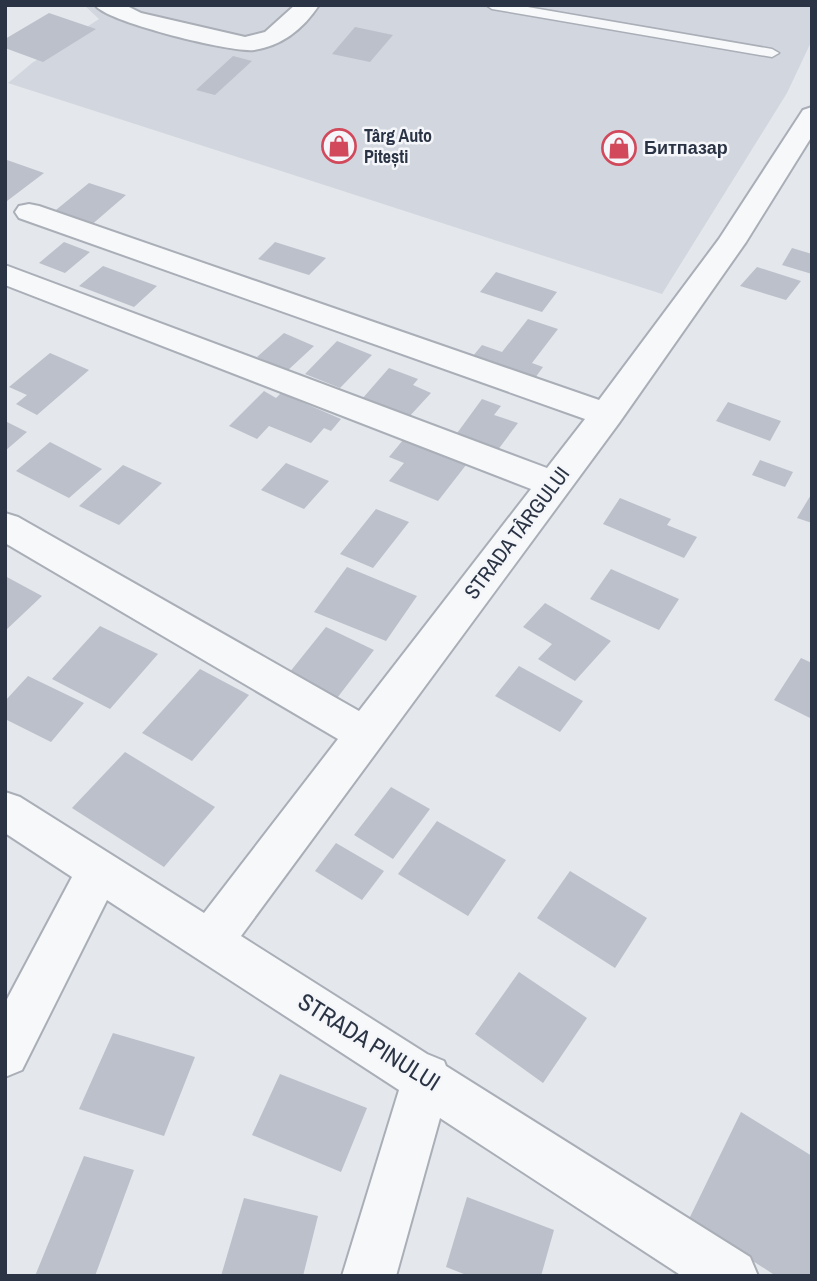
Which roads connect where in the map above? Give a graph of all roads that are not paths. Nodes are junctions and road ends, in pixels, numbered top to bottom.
1 (106, 5) edge
2 (308, 5) edge
3 (492, 5) edge
4 (772, 53) dead end
5 (812, 115) edge
6 (29, 212) dead end
7 (5, 274) edge
8 (607, 415) junction
9 (553, 484) junction
10 (5, 526) edge
11 (365, 735) junction
12 (5, 810) edge
13 (99, 870) junction
14 (210, 941) junction
15 (5, 1053) edge
16 (427, 1079) junction
17 (369, 1276) edge
18 (731, 1276) edge

1 - 2 street
3 - 4 lane
5 - 8 street, STRADA TÂRGULUI
6 - 8 street
7 - 9 street
8 - 9 street, STRADA TÂRGULUI
9 - 11 street, STRADA TÂRGULUI
10 - 11 street
11 - 14 street, STRADA TÂRGULUI
12 - 13 street, STRADA PINULUI
13 - 14 street, STRADA PINULUI
13 - 15 street
14 - 16 street, STRADA PINULUI
16 - 17 street
16 - 18 street, STRADA PINULUI

